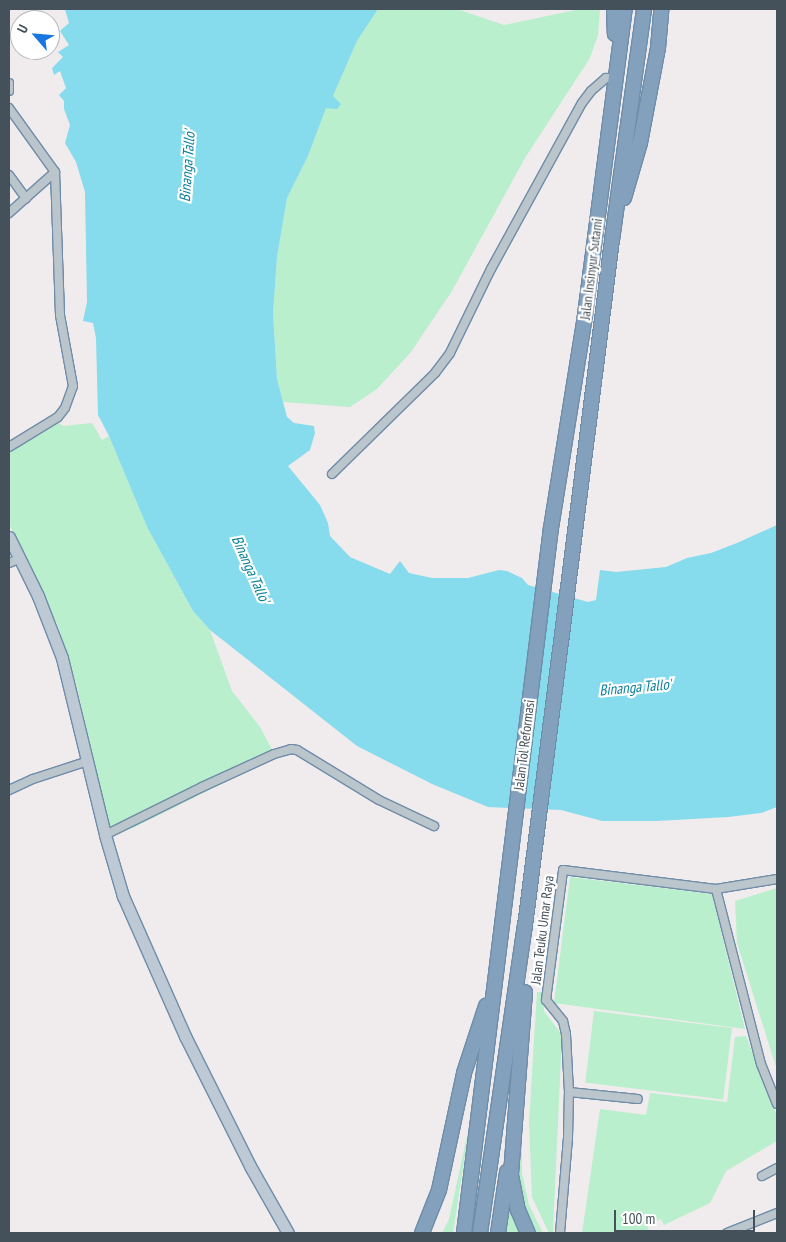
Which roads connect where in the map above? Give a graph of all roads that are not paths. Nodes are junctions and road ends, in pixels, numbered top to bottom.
1 (614, 9) edge
2 (625, 9) edge
3 (644, 9) edge
4 (661, 9) edge
5 (616, 71) junction
6 (9, 83) edge
7 (9, 91) edge
8 (9, 108) edge
9 (55, 172) junction
10 (9, 175) edge
11 (26, 198) junction
12 (9, 213) edge
13 (612, 240) junction
14 (9, 447) edge
15 (332, 474) dead end
16 (551, 528) joint
17 (576, 529) joint
18 (9, 537) edge
19 (14, 561) edge
20 (88, 761) junction
21 (9, 790) edge
22 (434, 826) dead end
23 (105, 835) junction
24 (777, 880) edge
25 (716, 889) junction
26 (525, 926) junction
27 (497, 961) junction
28 (570, 1092) junction
29 (638, 1099) dead end
30 (777, 1104) edge
31 (512, 1131) junction
32 (777, 1168) edge
33 (762, 1176) dead end
34 (777, 1214) edge
35 (288, 1233) edge
36 (422, 1233) edge
37 (464, 1233) edge
38 (480, 1233) edge
39 (498, 1233) edge
40 (528, 1233) edge
41 (560, 1233) edge
42 (727, 1233) edge

1 - 5 highway
2 - 5 highway, Jalan Insinyur Sutami
3 - 13 highway, Jalan Insinyur Sutami
4 - 13 highway
5 - 15 street
5 - 16 highway, Jalan Insinyur Sutami
6 - 7 street
8 - 9 street
9 - 11 street
9 - 14 street
10 - 11 street
11 - 12 street
13 - 17 highway, Jalan Insinyur Sutami
16 - 27 highway, Jalan Tol Reformasi
17 - 26 highway, Jalan Tol Reformasi
18 - 19 street
19 - 20 street
20 - 21 street
20 - 23 street
22 - 23 street
23 - 35 street
24 - 25 street, Jalan Teuku Umar Raya
25 - 28 street, Jalan Teuku Umar Raya
25 - 30 street
26 - 31 highway
26 - 38 highway
27 - 36 highway
27 - 37 highway
28 - 29 street
28 - 41 street, Jalan Teuku Umar Raya
31 - 39 highway
31 - 40 highway
32 - 33 street
34 - 42 street

